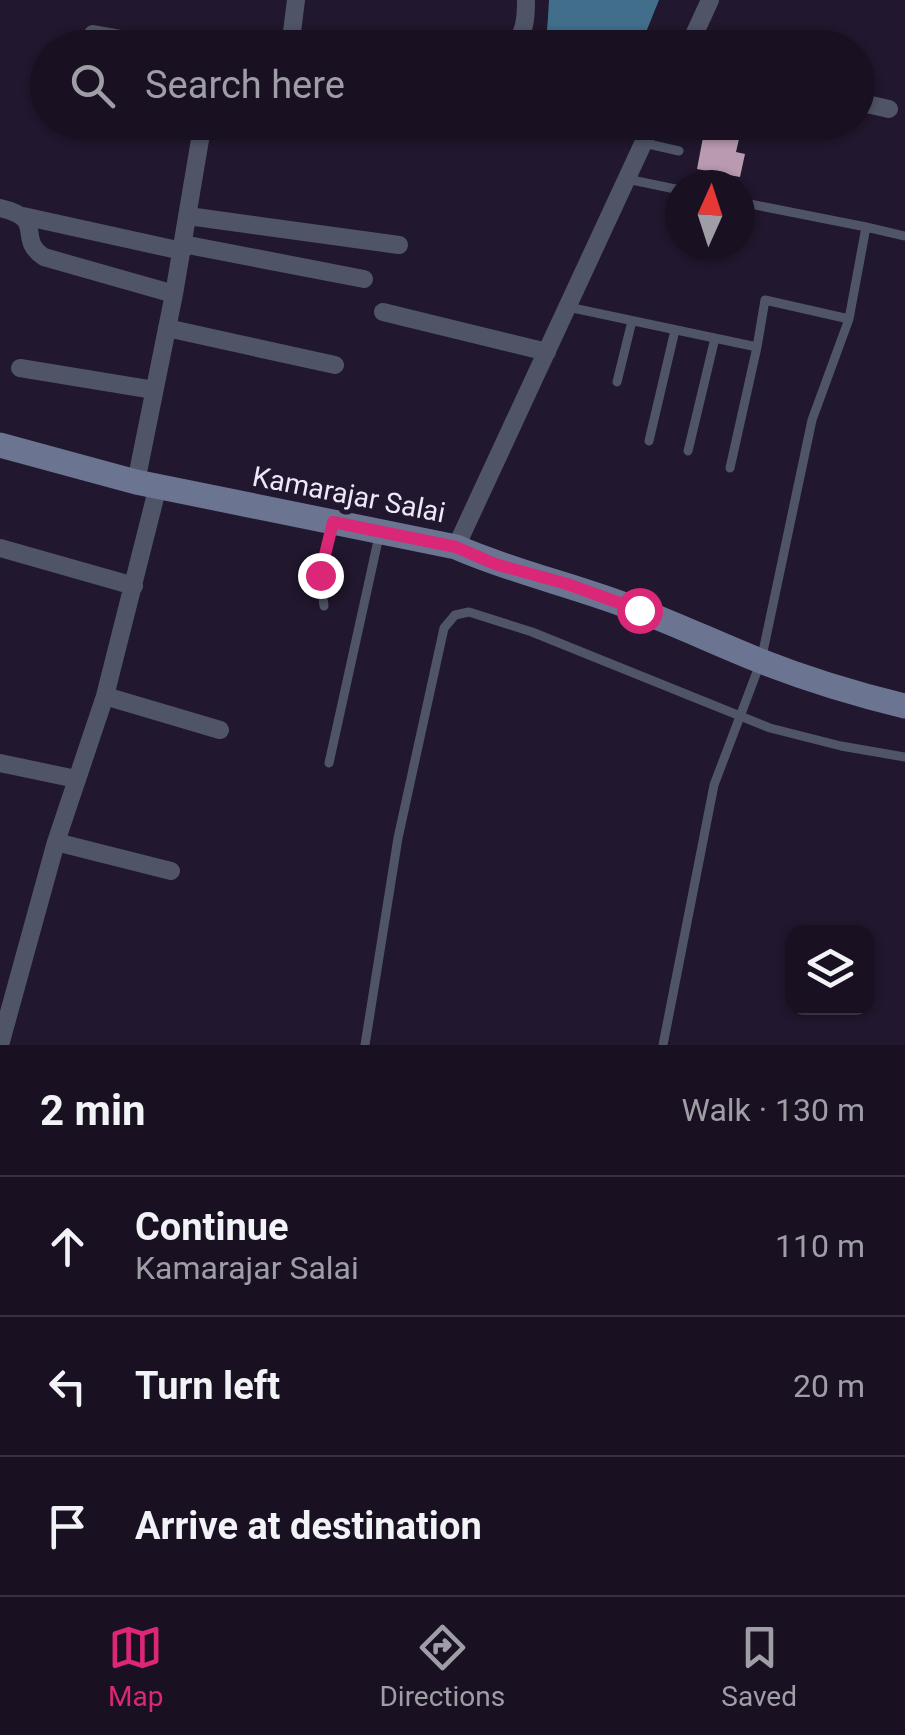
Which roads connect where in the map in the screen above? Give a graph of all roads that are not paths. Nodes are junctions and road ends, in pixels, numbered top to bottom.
1 (296, 0) edge
2 (526, 0) edge
3 (710, 0) edge
4 (291, 30) edge
5 (524, 30) edge
6 (696, 30) edge
7 (875, 106) edge
8 (889, 109) dead end
9 (200, 140) edge
10 (645, 140) edge
11 (644, 143) junction
12 (679, 151) dead end
13 (627, 179) junction
14 (665, 187) edge
15 (755, 205) edge
16 (0, 208) edge
17 (23, 216) junction
18 (188, 216) junction
19 (866, 227) junction
20 (905, 236) edge
21 (400, 245) dead end
22 (183, 248) junction
23 (364, 279) dead end
24 (174, 294) junction
25 (568, 307) junction
26 (383, 312) dead end
27 (849, 319) junction
28 (632, 321) junction
29 (167, 328) junction
30 (675, 330) junction
31 (715, 338) junction
32 (756, 347) junction
33 (547, 352) junction
34 (335, 365) dead end
35 (20, 368) dead end
36 (617, 382) dead end
37 (154, 390) junction
38 (649, 441) dead end
39 (0, 445) edge
40 (688, 451) dead end
41 (730, 468) dead end
42 (146, 484) junction
43 (333, 522) junction
44 (380, 531) junction
45 (456, 547) junction
46 (0, 548) edge
47 (134, 586) junction
48 (324, 606) dead end
49 (760, 661) junction
50 (105, 696) junction
51 (905, 706) edge
52 (740, 717) junction
53 (220, 730) dead end
54 (905, 757) edge
55 (0, 763) edge
56 (329, 763) dead end
57 (76, 779) junction
58 (56, 842) junction
59 (171, 872) dead end
60 (0, 1045) edge
61 (365, 1045) edge
62 (664, 1045) edge

1 - 4 street
2 - 5 street
3 - 6 street
7 - 8 street
9 - 18 street
10 - 11 street
11 - 12 lane
11 - 13 street
13 - 14 lane
13 - 25 street
15 - 19 lane
16 - 17 street
17 - 22 street
17 - 24 street
18 - 21 street
18 - 22 street
19 - 20 lane
19 - 27 lane
22 - 23 street
22 - 24 street
24 - 29 street
25 - 28 lane
25 - 33 street
26 - 33 street
27 - 32 lane
27 - 49 lane
28 - 30 lane
28 - 36 lane
29 - 34 street
29 - 37 street
30 - 31 lane
30 - 38 lane
31 - 32 lane
31 - 40 lane
32 - 41 lane
33 - 45 street
35 - 37 street
37 - 42 street
39 - 42 main road, Kamarajar Salai
42 - 43 main road, Kamarajar Salai
42 - 47 street
43 - 44 main road, Kamarajar Salai
43 - 48 lane
44 - 45 main road, Kamarajar Salai
44 - 56 lane
45 - 49 main road, Kamarajar Salai
46 - 47 street
47 - 50 street
49 - 51 main road, Kamarajar Salai
49 - 52 lane
50 - 53 street
50 - 57 street
52 - 54 lane
52 - 61 lane
52 - 62 lane
55 - 57 street
57 - 58 street
58 - 59 street
58 - 60 street

